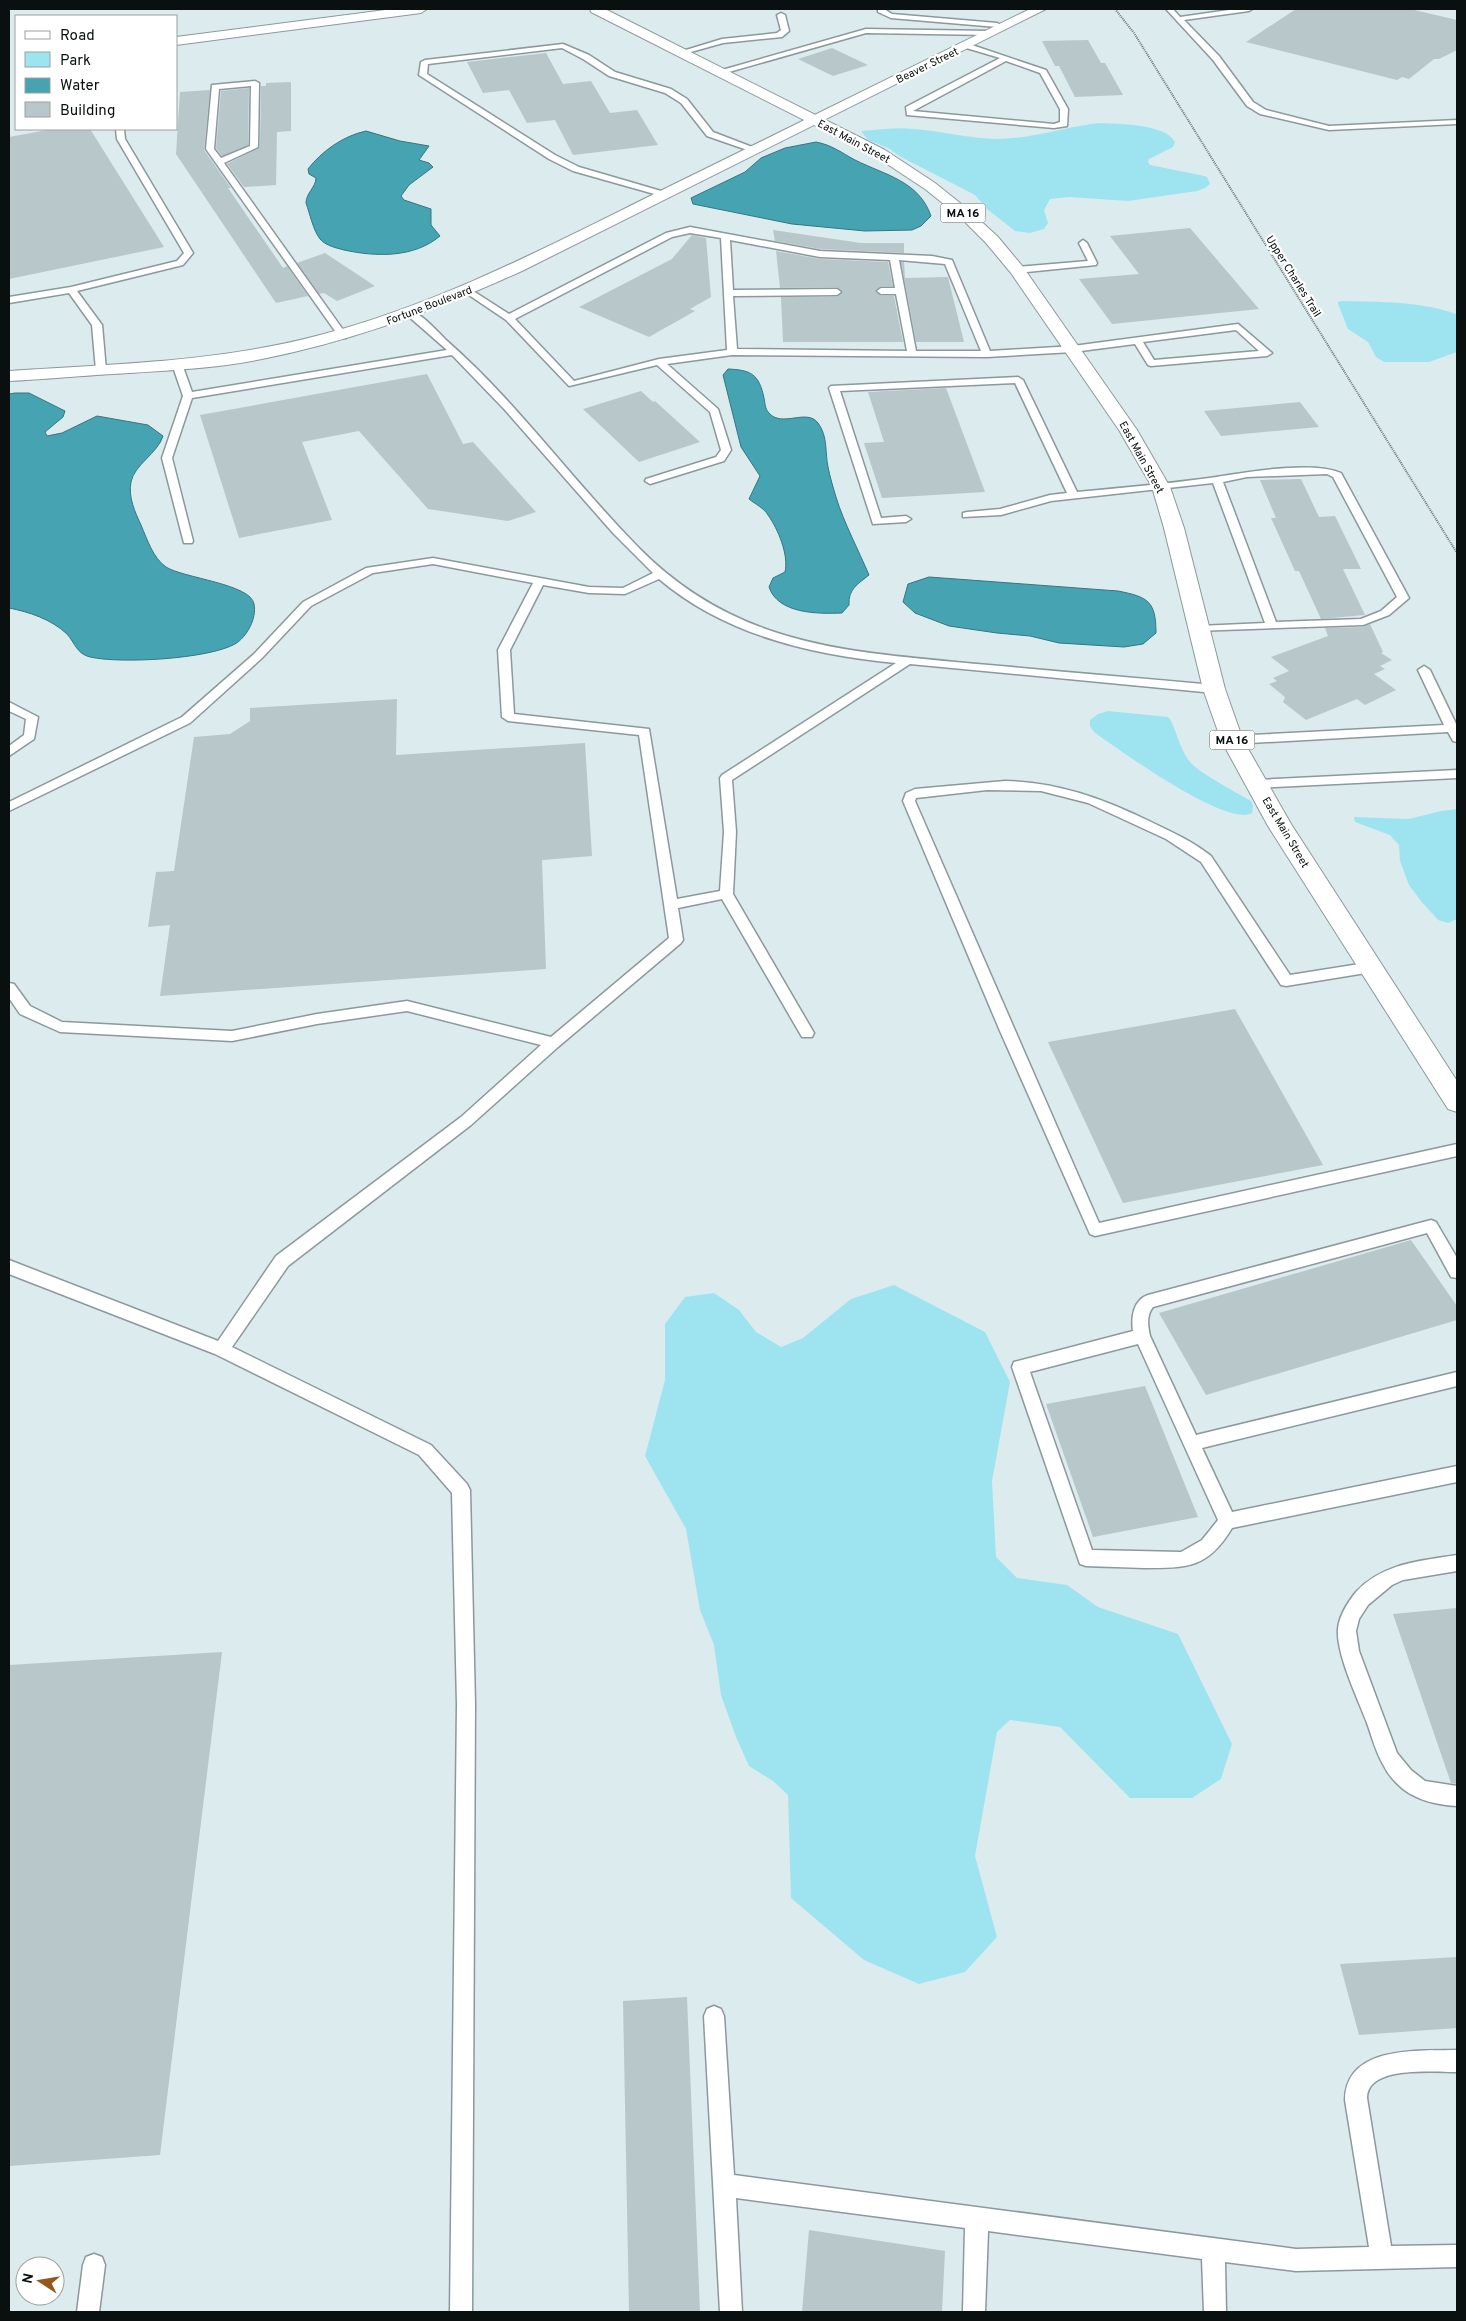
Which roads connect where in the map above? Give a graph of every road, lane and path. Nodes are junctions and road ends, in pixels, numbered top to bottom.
1 (421, 9) edge
2 (596, 9) edge
3 (881, 9) edge
4 (1040, 9) edge
5 (1115, 9) edge
6 (1169, 9) edge
7 (1250, 9) edge
8 (781, 15) dead end
9 (1179, 18) junction
10 (1006, 26) junction
11 (990, 33) junction
12 (178, 41) edge
13 (966, 45) junction
14 (680, 53) junction
15 (1006, 58) junction
16 (719, 72) junction
17 (814, 120) junction
18 (1457, 122) edge
19 (120, 130) edge
20 (756, 150) junction
21 (219, 162) junction
22 (665, 196) junction
23 (725, 235) junction
24 (1083, 243) dead end
25 (894, 258) junction
26 (1017, 270) junction
27 (71, 290) junction
28 (467, 291) junction
29 (881, 291) dead end
30 (900, 291) junction
31 (837, 292) dead end
32 (729, 294) junction
33 (9, 300) edge
34 (410, 313) junction
35 (509, 318) junction
36 (342, 336) junction
37 (1136, 340) junction
38 (1074, 349) junction
39 (453, 352) junction
40 (732, 352) junction
41 (912, 353) junction
42 (988, 354) junction
43 (659, 362) junction
44 (177, 364) junction
45 (101, 370) junction
46 (9, 376) edge
47 (188, 396) junction
48 (1217, 480) junction
49 (650, 482) dead end
50 (1161, 487) junction
51 (1073, 496) junction
52 (967, 515) dead end
53 (906, 519) dead end
54 (188, 540) dead end
55 (1457, 553) edge
56 (660, 574) junction
57 (539, 581) junction
58 (1272, 626) junction
59 (1199, 629) junction
60 (906, 662) junction
61 (1424, 670) dead end
62 (1214, 689) junction
63 (9, 706) edge
64 (1455, 733) edge
65 (1232, 740) junction
66 (9, 752) edge
67 (1457, 774) edge
68 (1257, 784) junction
69 (9, 807) edge
70 (726, 894) junction
71 (671, 905) junction
72 (1372, 967) junction
73 (9, 988) edge
74 (807, 1033) dead end
75 (553, 1043) junction
76 (1455, 1093) edge
77 (1457, 1150) edge
78 (9, 1267) edge
79 (1457, 1272) edge
80 (1142, 1336) junction
81 (221, 1349) junction
82 (1457, 1379) edge
83 (1192, 1443) junction
84 (1457, 1474) edge
85 (1227, 1521) junction
86 (1457, 1563) edge
87 (1457, 1796) edge
88 (714, 2016) dead end
89 (1457, 2061) edge
90 (724, 2184) junction
91 (977, 2218) junction
92 (1213, 2249) junction
93 (1457, 2256) edge
94 (1382, 2258) junction
95 (94, 2264) dead end
96 (88, 2312) edge
97 (461, 2312) edge
98 (731, 2312) edge
99 (974, 2312) edge
100 (1215, 2312) edge

1 - 12 main road
2 - 14 main road, East Main Street / MA 16
3 - 10 lane
4 - 10 main road, Beaver Street
5 - 55 path, Upper Charles Trail
6 - 9 lane
7 - 9 lane
8 - 14 lane
9 - 18 lane
10 - 11 main road, Beaver Street
11 - 13 main road, Beaver Street
11 - 16 lane
13 - 15 lane
13 - 17 main road, Beaver Street
14 - 16 main road, East Main Street / MA 16
15 - 15 lane
16 - 17 main road, East Main Street / MA 16
17 - 20 main road, Fortune Boulevard
17 - 26 main road, East Main Street / MA 16
19 - 27 lane
20 - 22 main road, Fortune Boulevard
20 - 22 lane
21 - 21 lane
21 - 36 lane
22 - 28 main road, Fortune Boulevard
23 - 25 lane
23 - 32 lane
23 - 35 lane
24 - 26 lane
25 - 30 lane
25 - 42 lane
26 - 38 main road, East Main Street / MA 16
27 - 33 lane
27 - 45 lane
28 - 34 main road, Fortune Boulevard
28 - 35 lane
29 - 30 lane
30 - 41 lane
31 - 32 lane
32 - 40 lane
34 - 36 main road, Fortune Boulevard
34 - 39 lane
35 - 43 lane
36 - 44 main road, Fortune Boulevard
37 - 37 lane
37 - 38 lane
38 - 42 lane
38 - 50 main road, East Main Street / MA 16
39 - 47 lane
39 - 56 lane
40 - 41 lane
40 - 43 lane
41 - 42 lane
43 - 49 lane
44 - 45 main road, Fortune Boulevard
44 - 47 lane
45 - 46 main road, Fortune Boulevard
47 - 54 lane
48 - 50 lane
48 - 58 lane
48 - 58 lane
50 - 51 lane
50 - 59 main road, East Main Street / MA 16
51 - 52 lane
51 - 53 lane
56 - 57 lane
56 - 60 lane
57 - 69 lane
57 - 71 lane
58 - 59 lane
59 - 62 main road, East Main Street / MA 16
60 - 62 lane
60 - 70 lane
61 - 64 lane
62 - 65 main road, East Main Street / MA 16
63 - 66 lane
64 - 65 lane
65 - 68 main road, East Main Street / MA 16
67 - 68 lane
68 - 72 main road, East Main Street / MA 16
70 - 71 lane
70 - 74 lane
71 - 75 lane
72 - 76 main road, East Main Street / MA 16
72 - 77 lane
73 - 75 lane
75 - 81 lane
78 - 81 lane
79 - 80 lane
80 - 83 lane
80 - 85 lane
81 - 97 lane
82 - 83 lane
83 - 85 lane
84 - 85 lane
86 - 87 lane
88 - 90 lane
89 - 94 lane
90 - 91 lane
90 - 98 lane
91 - 92 lane
91 - 99 lane
92 - 94 lane
92 - 100 lane
93 - 94 lane
95 - 96 lane

